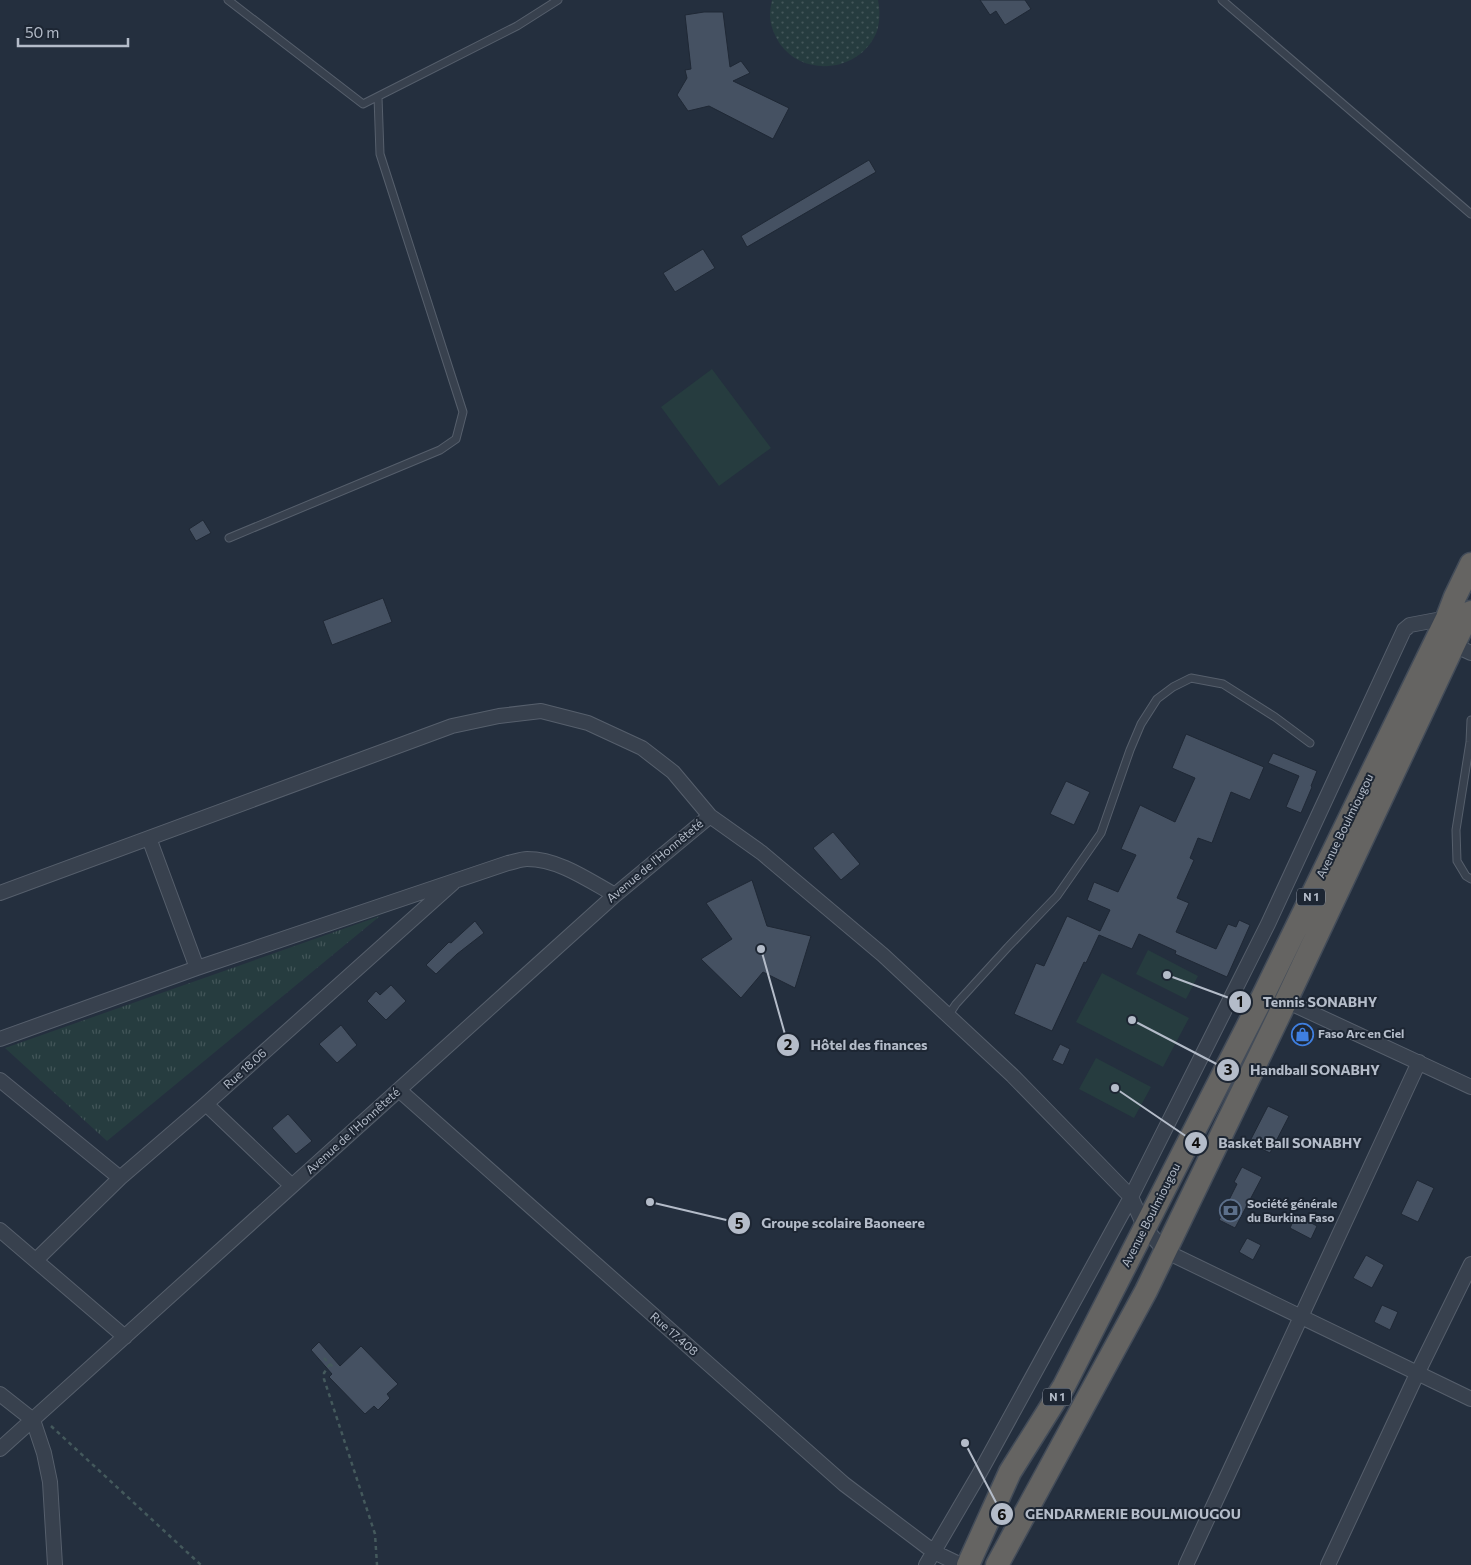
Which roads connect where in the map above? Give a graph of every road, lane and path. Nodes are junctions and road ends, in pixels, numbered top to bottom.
1 (228, 0) edge
2 (558, 0) edge
3 (1222, 0) edge
4 (378, 97) junction
5 (1471, 214) edge
6 (229, 538) dead end
7 (1471, 564) edge
8 (1471, 612) edge
9 (1447, 618) junction
10 (1462, 649) edge
11 (1471, 720) edge
12 (1310, 743) dead end
13 (710, 816) junction
14 (148, 838) junction
15 (1471, 879) edge
16 (457, 880) junction
17 (0, 893) edge
18 (615, 894) junction
19 (197, 968) junction
20 (1286, 1001) junction
21 (948, 1016) junction
22 (0, 1039) edge
23 (1419, 1062) junction
24 (0, 1080) edge
25 (1471, 1087) edge
26 (399, 1090) junction
27 (206, 1104) junction
28 (120, 1178) junction
29 (292, 1186) junction
30 (1131, 1197) junction
31 (1145, 1228) junction
32 (0, 1230) edge
33 (1165, 1251) junction
34 (36, 1260) junction
35 (1471, 1264) edge
36 (1301, 1316) junction
37 (125, 1337) junction
38 (324, 1358) dead end
39 (330, 1364) junction
40 (335, 1369) dead end
41 (1417, 1374) junction
42 (0, 1394) edge
43 (1471, 1399) edge
44 (36, 1418) junction
45 (0, 1449) edge
46 (934, 1552) junction
47 (54, 1565) edge
48 (201, 1565) edge
49 (377, 1565) edge
50 (926, 1565) edge
51 (960, 1565) edge
52 (968, 1565) edge
53 (997, 1565) edge
54 (1186, 1565) edge
55 (1328, 1565) edge

1 - 4 lane
2 - 4 lane
3 - 5 lane
4 - 6 lane
7 - 9 highway, Avenue Boulmiougou / N 1
8 - 10 highway, Avenue Boulmiougou / N 1
9 - 30 street
9 - 31 highway, Avenue Boulmiougou / N 1
10 - 20 highway, Avenue Boulmiougou / N 1
11 - 15 lane
12 - 21 lane
13 - 14 street
13 - 18 street, Avenue de l'Honnêteté
13 - 21 street
14 - 17 street
14 - 19 street
16 - 18 street
16 - 19 street
16 - 27 street, Rue 18.06
18 - 26 street, Avenue de l'Honnêteté
19 - 22 street
20 - 23 street
20 - 33 highway, Avenue Boulmiougou / N 1
21 - 30 street
23 - 25 street
23 - 36 street
24 - 28 street
26 - 29 street, Avenue de l'Honnêteté
26 - 46 street, Rue 17.408
27 - 28 street, Rue 18.06
27 - 29 street
28 - 34 street, Rue 18.06
29 - 37 street, Avenue de l'Honnêteté
30 - 31 street
30 - 46 street
31 - 33 street
31 - 52 highway, Avenue Boulmiougou / N 1
32 - 34 street
33 - 36 street
33 - 53 highway, Avenue Boulmiougou / N 1
34 - 37 street
35 - 41 street
36 - 41 street
36 - 54 street
37 - 44 street, Avenue de l'Honnêteté
38 - 39 path
39 - 40 path
39 - 49 path
41 - 43 street
41 - 55 street
42 - 44 street
44 - 45 street, Avenue de l'Honnêteté
44 - 47 street
44 - 48 path
46 - 50 street
46 - 51 street, Rue 17.408

